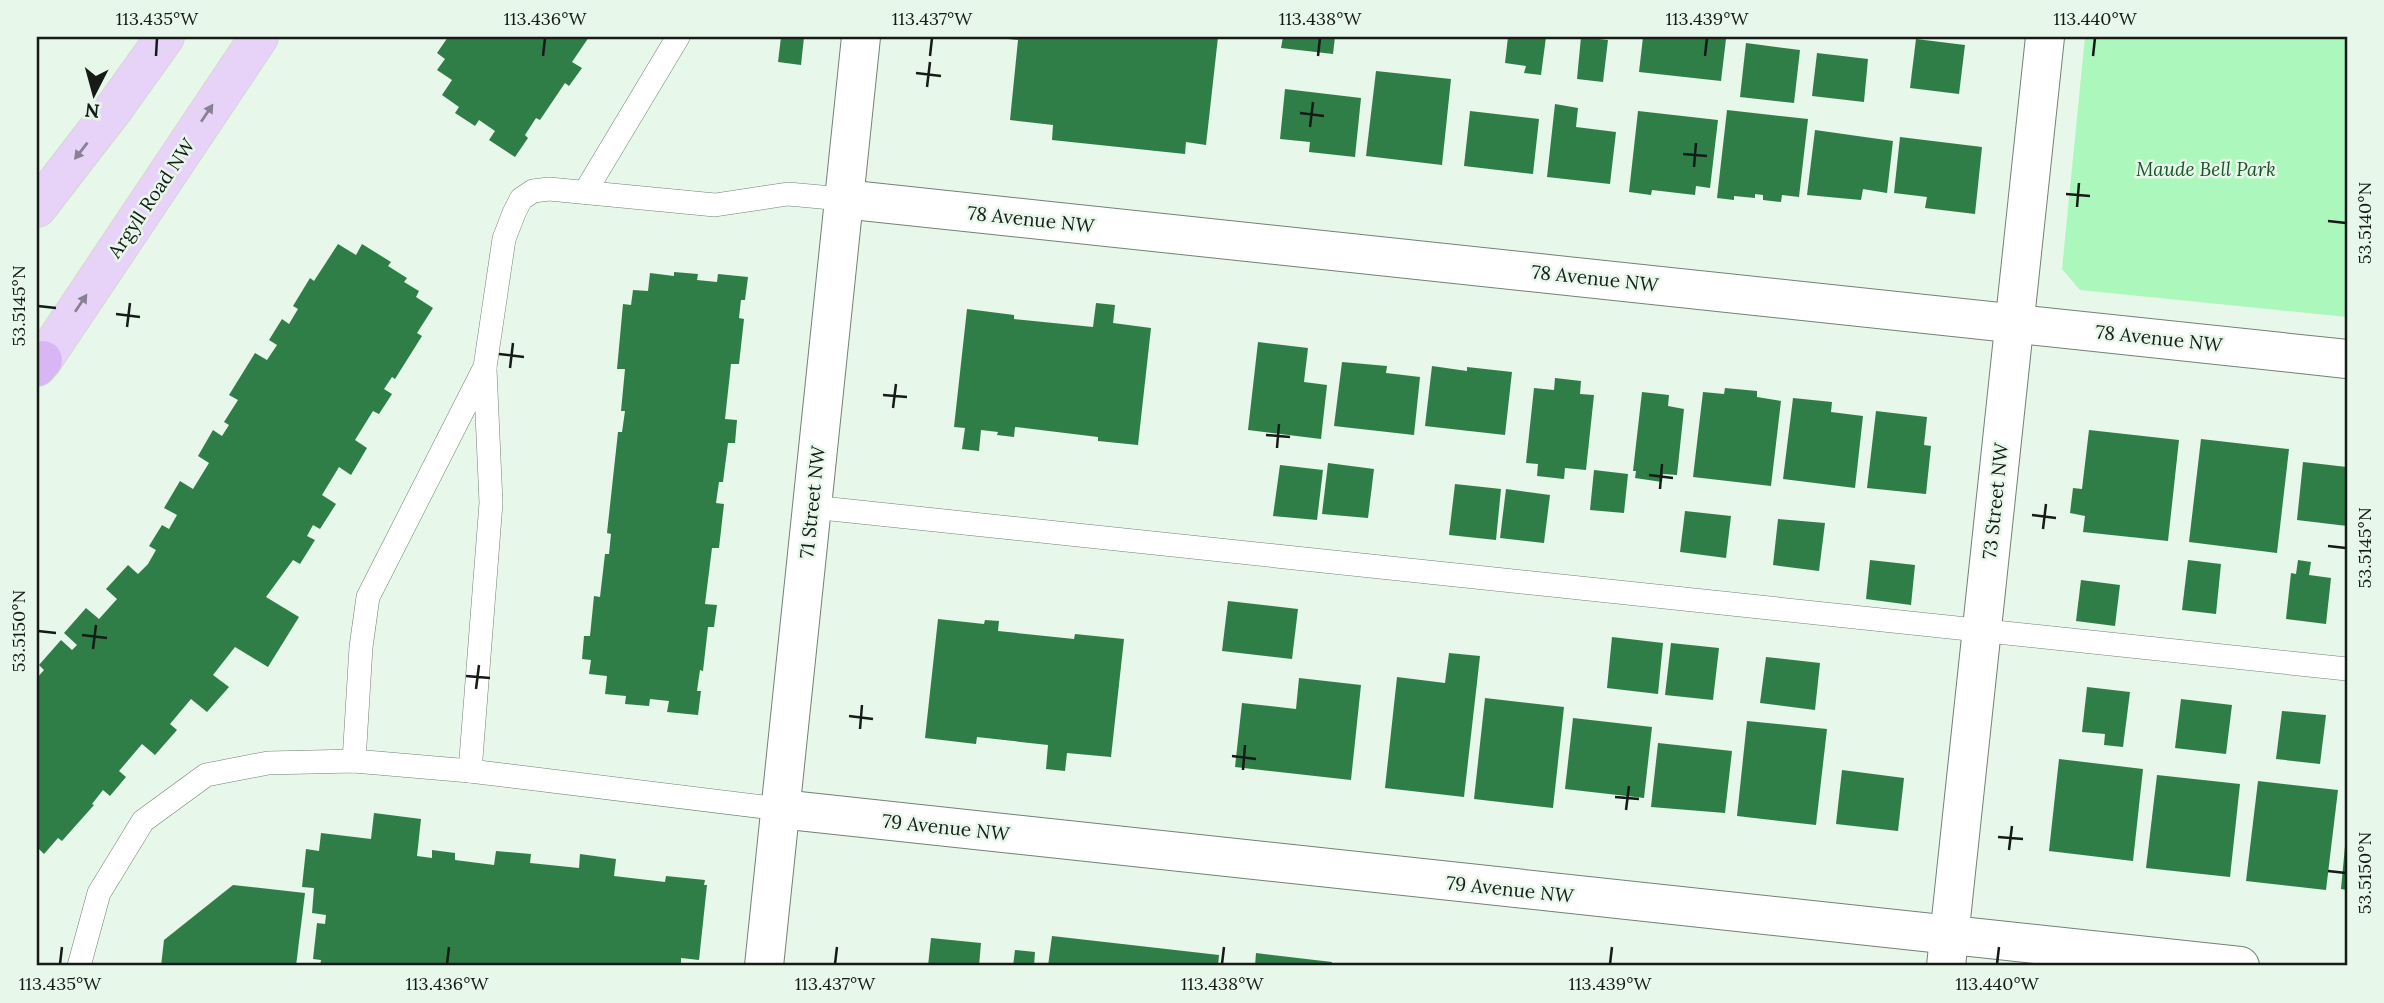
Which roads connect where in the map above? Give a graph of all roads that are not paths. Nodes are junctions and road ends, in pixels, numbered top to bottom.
1 (166, 37) edge
2 (258, 37) edge
3 (678, 37) edge
4 (861, 37) edge
5 (2046, 37) edge
6 (585, 192) junction
7 (843, 199) junction
8 (37, 208) edge
9 (2014, 322) junction
10 (2347, 359) edge
11 (40, 364) edge
12 (485, 367) junction
13 (812, 507) junction
14 (1981, 630) junction
15 (2347, 669) edge
16 (354, 761) junction
17 (470, 771) junction
18 (780, 809) junction
19 (1948, 951) edge
20 (79, 966) edge
21 (764, 966) edge
22 (2240, 966) edge

1 -> 8 main road
11 -> 2 main road, Argyll Road NW
3 - 6 lane
4 - 7 street, 71 Street NW
5 - 9 street, 73 Street NW
6 - 7 lane
6 - 12 lane
7 - 9 street, 78 Avenue NW
7 - 13 street, 71 Street NW
9 - 10 street, 78 Avenue NW
9 - 14 street, 73 Street NW
12 - 16 lane
12 - 17 lane
13 - 14 lane
13 - 18 street, 71 Street NW
14 - 15 lane
14 - 19 street, 73 Street NW
16 - 17 lane
16 - 20 lane
17 - 18 lane
18 - 19 street, 79 Avenue NW
18 - 21 street, 71 Street NW
19 - 22 street, 79 Avenue NW

